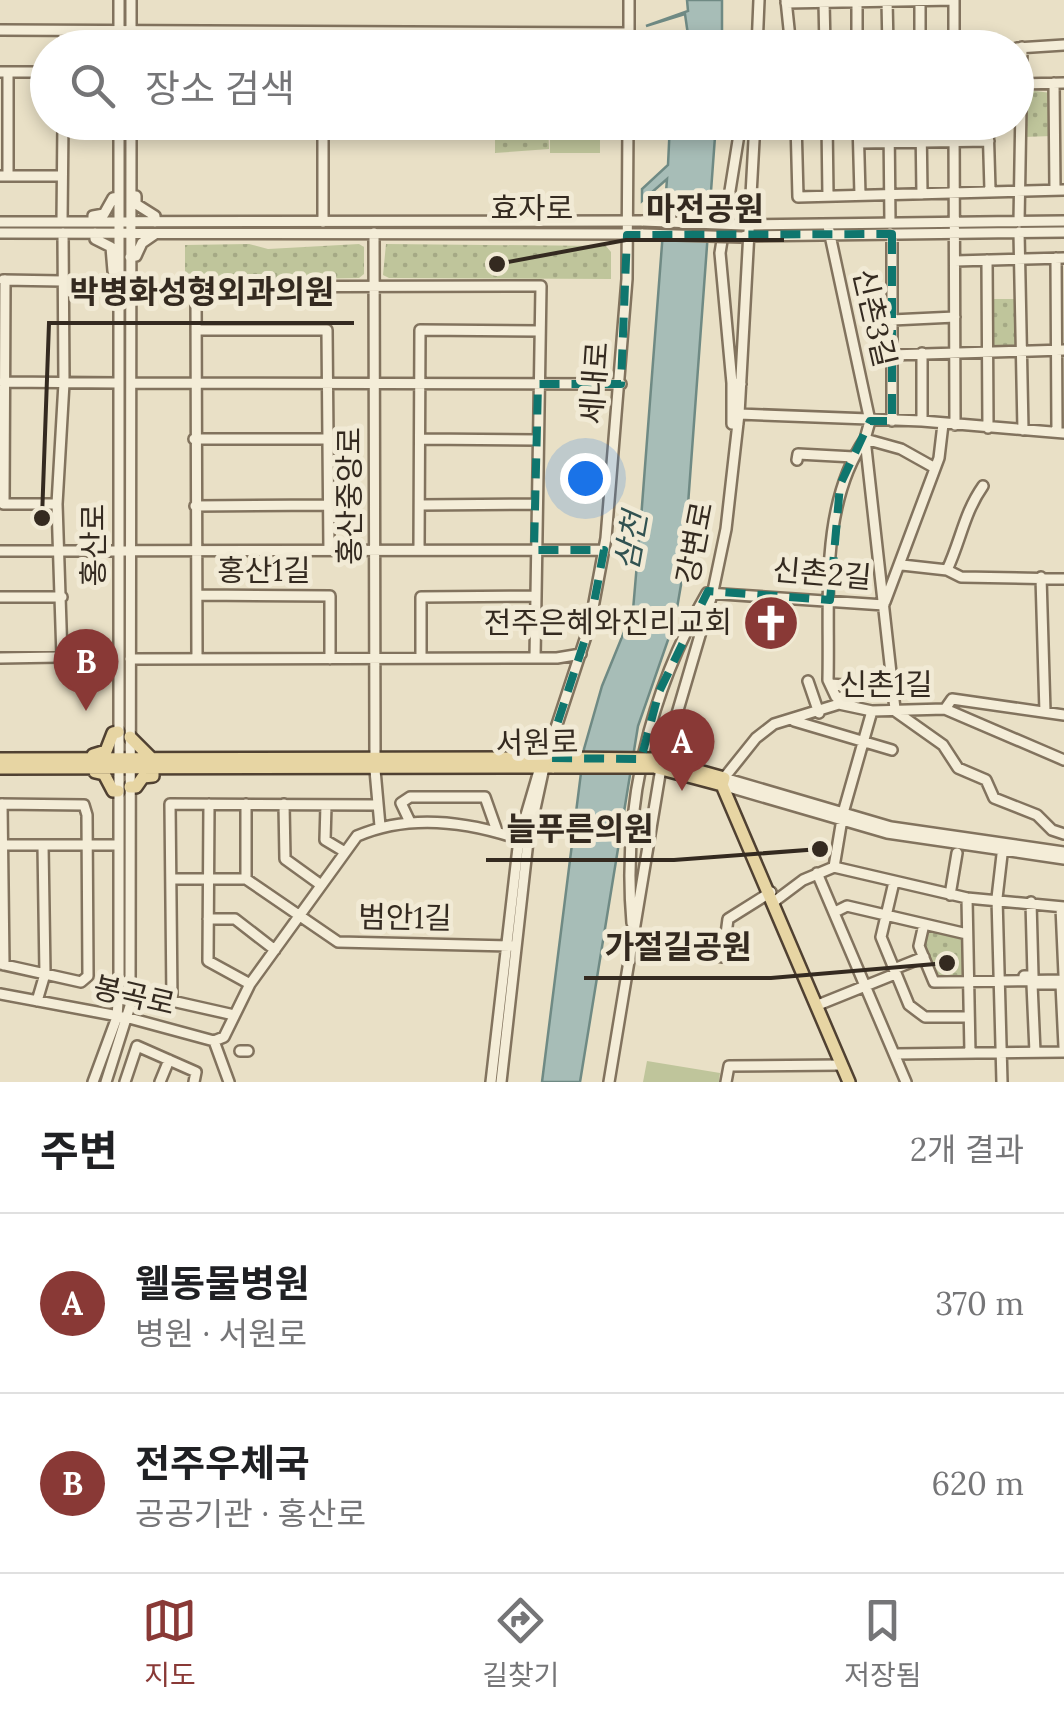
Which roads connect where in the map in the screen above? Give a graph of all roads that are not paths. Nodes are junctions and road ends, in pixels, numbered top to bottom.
1 (120, 0) edge
2 (131, 0) edge
3 (629, 0) edge
4 (759, 0) edge
5 (888, 0) edge
6 (920, 0) edge
7 (954, 0) edge
8 (786, 1) edge
9 (824, 1) edge
10 (836, 1) edge
11 (857, 1) edge
12 (0, 30) edge
13 (125, 30) edge
14 (125, 30) edge
15 (629, 30) edge
16 (758, 30) edge
17 (789, 30) edge
18 (825, 30) edge
19 (857, 30) edge
20 (888, 30) edge
21 (920, 30) edge
22 (954, 30) edge
23 (30, 31) edge
24 (1064, 45) edge
25 (1034, 47) edge
26 (4, 72) edge
27 (30, 72) edge
28 (1059, 83) edge
29 (1034, 84) edge
30 (1060, 137) edge
31 (63, 140) edge
32 (120, 140) edge
33 (131, 140) edge
34 (320, 140) edge
35 (628, 140) edge
36 (738, 140) edge
37 (754, 140) edge
38 (796, 140) edge
39 (827, 140) edge
40 (859, 140) edge
41 (1022, 140) edge
42 (954, 141) junction
43 (989, 141) joint
44 (890, 142) junction
45 (922, 142) junction
46 (859, 143) junction
47 (4, 176) edge
48 (62, 176) junction
49 (130, 185) junction
50 (990, 190) junction
51 (1019, 190) junction
52 (1059, 190) edge
53 (954, 192) junction
54 (890, 194) junction
55 (922, 194) junction
56 (860, 195) junction
57 (828, 196) junction
58 (119, 197) junction
59 (1064, 221) edge
60 (0, 222) edge
61 (323, 222) junction
62 (627, 222) junction
63 (125, 227) junction
64 (157, 227) junction
65 (954, 227) junction
66 (1019, 227) junction
67 (62, 228) junction
68 (94, 228) junction
69 (891, 229) junction
70 (747, 231) junction
71 (828, 231) junction
72 (1064, 232) edge
73 (0, 233) edge
74 (374, 234) junction
75 (627, 234) junction
76 (130, 257) junction
77 (1060, 258) edge
78 (1021, 259) junction
79 (987, 260) junction
80 (954, 262) junction
81 (119, 270) junction
82 (2, 280) edge
83 (62, 281) junction
84 (375, 286) junction
85 (955, 318) junction
86 (892, 320) junction
87 (196, 330) junction
88 (540, 330) junction
89 (1060, 350) edge
90 (988, 351) junction
91 (1021, 351) junction
92 (954, 352) junction
93 (922, 354) junction
94 (890, 355) junction
95 (2, 382) edge
96 (64, 382) junction
97 (118, 382) junction
98 (130, 383) junction
99 (195, 384) junction
100 (420, 384) junction
101 (538, 384) junction
102 (621, 384) junction
103 (736, 384) junction
104 (329, 385) junction
105 (376, 385) junction
106 (738, 419) junction
107 (870, 421) junction
108 (892, 421) junction
109 (922, 421) junction
110 (942, 424) junction
111 (954, 425) junction
112 (988, 428) junction
113 (1023, 430) junction
114 (1060, 433) edge
115 (194, 439) junction
116 (420, 439) junction
117 (864, 439) junction
118 (329, 440) junction
119 (537, 440) junction
120 (854, 456) junction
121 (796, 460) dead end
122 (936, 468) junction
123 (983, 486) dead end
124 (2, 504) edge
125 (57, 504) junction
126 (536, 504) junction
127 (329, 505) junction
128 (195, 506) junction
129 (420, 506) junction
130 (330, 550) junction
131 (375, 550) junction
132 (419, 550) junction
133 (534, 550) junction
134 (604, 550) junction
135 (124, 551) junction
136 (196, 551) junction
137 (0, 552) edge
138 (62, 552) junction
139 (902, 565) junction
140 (947, 570) junction
141 (1041, 578) junction
142 (1064, 579) edge
143 (713, 591) junction
144 (197, 596) junction
145 (535, 596) junction
146 (0, 597) edge
147 (62, 597) junction
148 (830, 600) junction
149 (884, 605) junction
150 (581, 654) junction
151 (62, 657) junction
152 (421, 657) junction
153 (0, 658) edge
154 (124, 658) junction
155 (376, 658) junction
156 (535, 658) junction
157 (557, 658) junction
158 (197, 659) junction
159 (330, 659) junction
160 (573, 675) junction
161 (808, 681) dead end
162 (864, 706) junction
163 (945, 708) junction
164 (894, 710) junction
165 (819, 712) junction
166 (1044, 712) junction
167 (1064, 715) edge
168 (790, 720) junction
169 (124, 734) junction
170 (865, 742) junction
171 (892, 750) dead end
172 (0, 759) edge
173 (1064, 760) edge
174 (90, 764) junction
175 (124, 764) junction
176 (153, 764) junction
177 (375, 764) junction
178 (548, 764) junction
179 (658, 764) junction
180 (0, 768) edge
181 (723, 781) junction
182 (124, 789) junction
183 (745, 792) junction
184 (1, 804) edge
185 (209, 804) junction
186 (246, 804) junction
187 (284, 804) junction
188 (326, 805) junction
189 (375, 805) junction
190 (734, 805) junction
191 (842, 817) junction
192 (410, 822) junction
193 (380, 826) junction
194 (497, 831) junction
195 (1064, 834) edge
196 (519, 838) junction
197 (43, 845) junction
198 (88, 845) junction
199 (118, 845) junction
200 (3, 846) junction
201 (1003, 847) junction
202 (345, 852) junction
203 (957, 853) dead end
204 (1064, 856) edge
205 (834, 866) junction
206 (818, 873) junction
207 (171, 879) junction
208 (208, 879) junction
209 (246, 880) junction
210 (894, 882) junction
211 (321, 885) junction
212 (950, 895) junction
213 (773, 896) junction
214 (966, 898) junction
215 (997, 898) junction
216 (1031, 902) junction
217 (1062, 907) edge
218 (835, 912) junction
219 (886, 915) junction
220 (300, 917) junction
221 (208, 919) junction
222 (924, 924) junction
223 (636, 927) junction
224 (968, 934) junction
225 (633, 943) junction
226 (512, 945) junction
227 (275, 950) junction
228 (924, 957) junction
229 (2, 964) edge
230 (894, 972) junction
231 (45, 974) junction
232 (1001, 976) junction
233 (1063, 978) edge
234 (1032, 980) junction
235 (969, 981) junction
236 (250, 984) junction
237 (866, 985) junction
238 (0, 994) edge
239 (37, 1001) junction
240 (818, 1005) junction
241 (117, 1016) junction
242 (234, 1016) junction
243 (969, 1016) junction
244 (128, 1018) junction
245 (214, 1041) junction
246 (1064, 1049) edge
247 (1002, 1052) junction
248 (1034, 1052) junction
249 (970, 1053) junction
250 (895, 1054) junction
251 (170, 1060) junction
252 (842, 1065) junction
253 (92, 1082) edge
254 (106, 1082) edge
255 (125, 1082) edge
256 (160, 1082) edge
257 (194, 1082) edge
258 (229, 1082) edge
259 (491, 1082) edge
260 (500, 1082) edge
261 (609, 1082) edge
262 (726, 1082) edge
263 (850, 1082) edge
264 (906, 1082) edge
265 (1002, 1082) edge

1 - 13 street
2 - 14 street
3 - 15 street
4 - 16 street
5 - 6 street
5 - 11 street
5 - 20 street
6 - 7 street
6 - 21 street
7 - 22 street
8 - 9 street
8 - 17 street
9 - 10 street
9 - 18 street
10 - 11 street
11 - 19 street
12 - 23 street
24 - 25 street
26 - 27 street
26 - 47 street
28 - 29 street
28 - 30 street
30 - 52 street
31 - 48 street
32 - 58 street, 홍산로
33 - 49 street, 홍산로
34 - 61 street
35 - 62 street, 세내로
36 - 103 street
37 - 70 street, 강변로
38 - 57 street
39 - 57 street
40 - 46 street
41 - 51 street
42 - 43 street
42 - 45 street
42 - 53 street
43 - 50 street
44 - 45 street
44 - 46 street
44 - 54 street, 신촌3길
45 - 55 street
46 - 56 street
47 - 48 street
48 - 67 street
49 - 63 street, 홍산로
49 - 64 street
50 - 51 street
50 - 53 street
51 - 52 street
51 - 66 street
53 - 55 street
53 - 65 street
54 - 55 street
54 - 56 street
54 - 69 street, 신촌3길
56 - 57 street
58 - 63 street, 홍산로
58 - 68 street
59 - 66 street, 효자로
60 - 67 street, 효자로
61 - 62 street, 효자로
61 - 64 street, 효자로
62 - 70 street, 효자로, bridge
62 - 75 street, 세내로
63 - 64 street, 효자로
63 - 68 street, 효자로
63 - 76 street, 홍산로
63 - 81 street, 홍산로
64 - 74 street, 효자로
64 - 76 street
65 - 66 street, 효자로
65 - 69 street, 효자로
65 - 80 street
66 - 72 street, 효자로
66 - 78 street
67 - 68 street, 효자로
67 - 73 street, 효자로
67 - 83 street
68 - 81 street
69 - 71 street, 효자로
69 - 86 street, 신촌3길
70 - 71 street, 효자로
70 - 75 street, 효자로, bridge
70 - 103 street, 강변로
71 - 107 street, 신촌3길
74 - 75 street, 효자로
74 - 84 street, 홍산중앙로
75 - 102 street, 세내로
76 - 98 street, 홍산로
77 - 78 street
77 - 89 street
78 - 79 street
78 - 91 street
79 - 80 street
79 - 90 street
80 - 85 street
81 - 97 street, 홍산로
82 - 83 street
82 - 95 street
83 - 96 street
84 - 87 street
84 - 88 street
84 - 105 street, 홍산중앙로
85 - 86 street
85 - 92 street
86 - 94 street, 신촌3길
87 - 99 street
87 - 104 street
88 - 100 street
88 - 101 street
89 - 91 street
89 - 114 street
90 - 91 street
90 - 92 street
90 - 112 street
91 - 113 street
92 - 93 street
92 - 111 street
93 - 94 street
93 - 109 street, 신촌3길
94 - 108 street, 신촌3길
95 - 96 street
95 - 124 street
96 - 97 street
96 - 125 street
97 - 135 street, 홍산로
98 - 99 street
98 - 135 street, 홍산로
99 - 104 street
99 - 115 street
100 - 101 street
100 - 105 street
100 - 116 street
101 - 102 street
101 - 119 street
102 - 134 street, 세내로
103 - 106 street, 강변로
104 - 105 street
104 - 118 street
105 - 131 street, 홍산중앙로
106 - 107 street
106 - 143 street, 강변로
107 - 108 street
107 - 117 street, 신촌3길
108 - 109 street
109 - 110 street
110 - 111 street
110 - 122 street
111 - 112 street
112 - 113 street
113 - 114 street
115 - 118 street
115 - 128 street
116 - 119 street
116 - 129 street
117 - 120 street, 신촌3길
117 - 122 street
117 - 149 street, 신촌3길
118 - 127 street
119 - 126 street
120 - 121 street
120 - 148 street, 신촌3길
122 - 139 street
123 - 140 street
124 - 125 street
125 - 138 street
126 - 129 street
126 - 133 street
127 - 128 street
127 - 130 street
128 - 136 street
129 - 132 street
130 - 131 street
130 - 136 street
131 - 132 street
131 - 155 street, 홍산중앙로
132 - 133 street
133 - 134 street
133 - 145 street
134 - 150 street, 세내로
135 - 136 street
135 - 138 street
135 - 154 street, 홍산로
136 - 144 street
137 - 138 street
138 - 147 street
139 - 140 street
139 - 149 street, 신촌2길
140 - 141 street
141 - 142 street
141 - 166 street
143 - 148 street, 신촌2길
143 - 179 street, 강변로
143 - 223 street
144 - 158 street, 홍산1길
144 - 159 street, 홍산1길
145 - 152 street
145 - 156 street
146 - 147 street
147 - 151 street
148 - 149 street, 신촌2길
148 - 162 street, 신촌3길
149 - 164 street, 신촌3길
150 - 157 street
150 - 160 street, 세내로
151 - 153 street
151 - 154 street
152 - 155 street
152 - 156 street
154 - 158 street
154 - 169 street, 홍산로
155 - 159 street
155 - 177 street, 홍산중앙로
156 - 157 street
157 - 160 street
158 - 159 street
160 - 178 street, 세내로
161 - 165 street, 신촌1길
162 - 164 street, 신촌1길
162 - 165 street, 신촌1길
162 - 170 street
163 - 164 street, 신촌1길
163 - 166 street
163 - 173 street, 신촌1길
164 - 195 street
165 - 168 street, 신촌1길
166 - 167 street
168 - 170 street
168 - 181 street, 신촌1길
169 - 174 main road
169 - 175 street, 홍산로
169 - 176 main road
170 - 171 street
170 - 191 street
172 - 174 main road, 서원로
174 - 175 main road, 서원로
174 - 180 main road, 서원로
174 - 182 main road
175 - 176 main road, 서원로
175 - 182 street, 홍산로
176 - 177 main road, 서원로
176 - 182 main road
177 - 178 main road, 서원로
177 - 189 street, 홍산중앙로
178 - 179 main road, 서원로, bridge
178 - 196 street, 세내로
178 - 226 street, 세내로
179 - 181 main road, 서원로
179 - 223 street, 강변로
181 - 183 street, 서원로
181 - 190 main road
181 - 191 street, 서원로
182 - 199 street, 홍산로
182 - 244 street, 홍산로
183 - 190 street
183 - 191 street, 서원로
184 - 198 street
184 - 200 street
185 - 186 street
185 - 207 street
185 - 208 street
186 - 187 street
186 - 209 street
187 - 188 street
187 - 211 street
188 - 189 street
188 - 202 street
189 - 193 street, 홍산중앙로
190 - 213 main road
191 - 201 street, 서원로
191 - 205 street
192 - 193 street, 범안1길
192 - 194 street, 범안1길
192 - 194 street
193 - 202 street, 범안1길
194 - 196 street, 범안1길
196 - 226 street, 세내로
197 - 198 street
197 - 200 street
197 - 231 street
198 - 199 street
198 - 231 street
199 - 241 street, 홍산로
200 - 229 street
201 - 204 street, 서원로
201 - 215 street
202 - 211 street, 범안1길
203 - 212 street
205 - 206 street
205 - 210 street
206 - 213 street
206 - 218 street
207 - 208 street
207 - 242 street
208 - 209 street
208 - 221 street
209 - 220 street
210 - 212 street
210 - 219 street
211 - 220 street, 범안1길
212 - 214 street
213 - 225 street
213 - 240 main road
214 - 215 street
214 - 224 street
215 - 216 street
215 - 232 street
216 - 217 street
216 - 234 street
217 - 233 street
218 - 219 street
218 - 237 street
219 - 222 street
219 - 230 street
220 - 226 street, 범안1길
220 - 227 street, 범안1길
221 - 227 street
221 - 236 street
222 - 224 street
222 - 228 street
223 - 225 street, 강변로
224 - 235 street
225 - 261 street, 강변로
226 - 259 street, 세내로
226 - 260 street, 세내로
227 - 236 street, 범안1길
228 - 230 street
228 - 235 street
229 - 231 street
230 - 237 street
230 - 243 street
231 - 239 street
232 - 234 street
232 - 247 street
233 - 234 street
233 - 235 street
233 - 246 street
234 - 248 street
235 - 243 street
236 - 242 street, 범안1길
237 - 240 street
237 - 250 street
238 - 239 street, 봉곡로
239 - 241 street, 봉곡로
240 - 252 main road
241 - 244 street, 봉곡로
241 - 253 street, 홍산로
242 - 245 street, 범안1길
243 - 249 street
244 - 245 street, 봉곡로
244 - 254 street, 홍산로
245 - 258 street
246 - 248 street
247 - 248 street
247 - 249 street
247 - 265 street
249 - 250 street
250 - 264 street
251 - 255 street
251 - 256 street
251 - 257 street
252 - 262 street
252 - 263 main road

